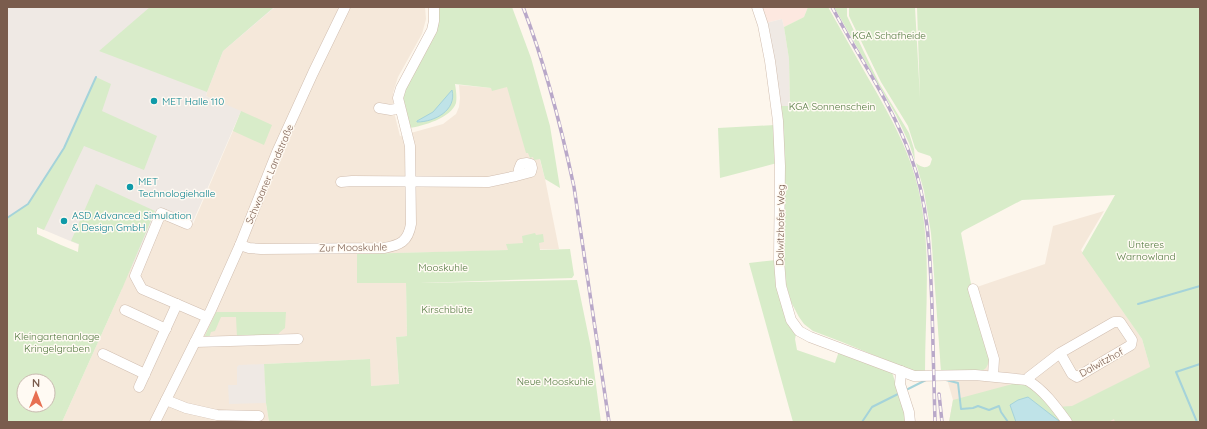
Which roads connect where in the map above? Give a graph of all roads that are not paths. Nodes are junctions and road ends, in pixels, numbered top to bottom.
1 (345, 7) edge
2 (434, 7) edge
3 (757, 7) edge
4 (379, 108) dead end
5 (400, 108) junction
6 (518, 175) dead end
7 (411, 181) junction
8 (341, 182) dead end
9 (187, 224) dead end
10 (240, 245) junction
11 (974, 289) dead end
12 (177, 304) junction
13 (125, 310) dead end
14 (207, 317) junction
15 (166, 329) junction
16 (298, 339) dead end
17 (195, 342) junction
18 (1060, 353) junction
19 (103, 354) dead end
20 (901, 372) junction
21 (145, 374) junction
22 (992, 376) junction
23 (1027, 380) junction
24 (139, 386) dead end
25 (166, 400) junction
26 (259, 416) dead end
27 (155, 422) edge
28 (910, 422) edge
29 (1067, 422) edge

1 - 10 street, Schwaaner Landstraße
2 - 5 street, Zur Mooskuhle
3 - 20 street, Dalwitzhofer Weg
4 - 5 street
5 - 7 street, Zur Mooskuhle
6 - 7 street
7 - 8 street
7 - 10 street, Zur Mooskuhle
9 - 12 street
10 - 14 street, Schwaaner Landstraße
11 - 22 street
12 - 14 street
12 - 15 street
13 - 15 street
14 - 17 street, Schwaaner Landstraße
15 - 21 street
16 - 17 street
17 - 25 street, Schwaaner Landstraße
18 - 18 street, Dalwitzhof
18 - 23 street, Dalwitzhof
19 - 21 street
20 - 22 street, Dalwitzhofer Weg
20 - 28 street
21 - 24 street
22 - 23 street
23 - 29 street
25 - 26 street
25 - 27 street, Schwaaner Landstraße

